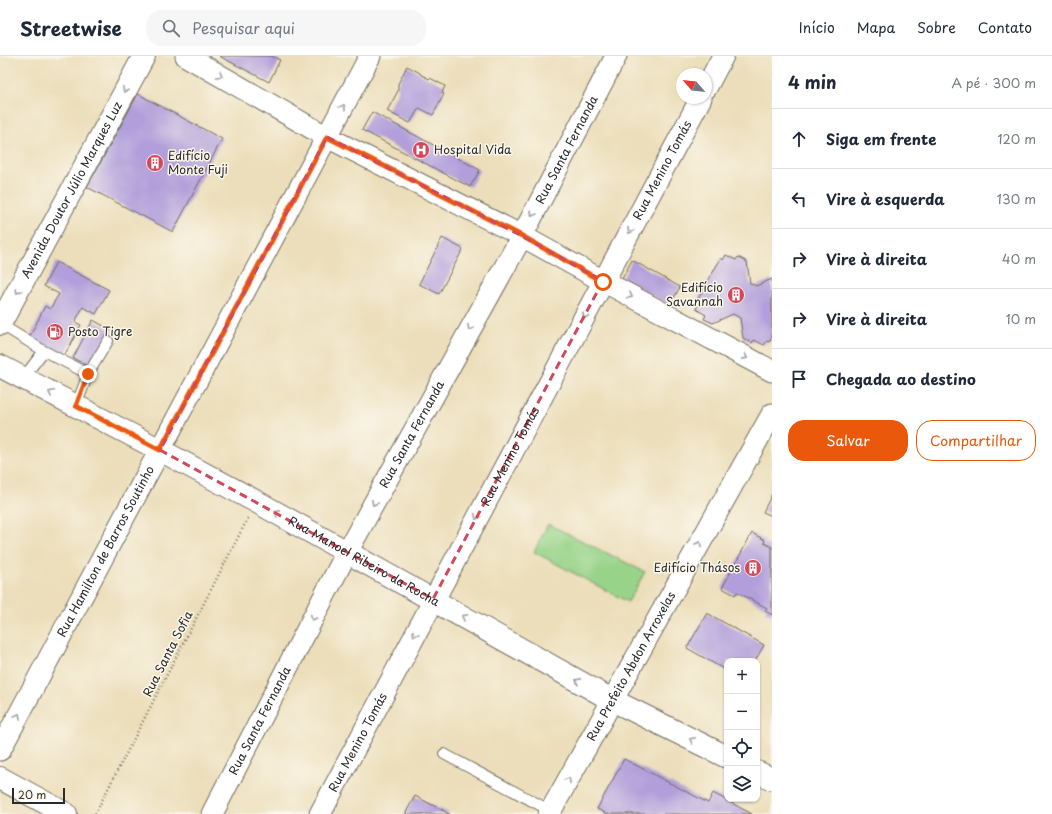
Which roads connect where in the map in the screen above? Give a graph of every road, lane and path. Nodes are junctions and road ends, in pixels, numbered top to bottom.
1 (144, 56) edge
2 (186, 56) edge
3 (370, 56) edge
4 (616, 56) edge
5 (723, 56) edge
6 (712, 77) edge
7 (698, 104) edge
8 (327, 137) junction
9 (522, 236) junction
10 (603, 282) junction
11 (0, 324) edge
12 (108, 341) dead end
13 (44, 351) junction
14 (0, 366) edge
15 (772, 371) edge
16 (88, 374) junction
17 (23, 378) junction
18 (76, 406) junction
19 (772, 414) edge
20 (160, 450) junction
21 (257, 502) junction
22 (347, 552) junction
23 (433, 599) junction
24 (612, 700) junction
25 (0, 750) edge
26 (444, 754) dead end
27 (724, 756) edge
28 (760, 773) edge
29 (0, 778) edge
30 (772, 779) edge
31 (550, 813) edge
32 (66, 814) edge
33 (95, 814) edge
34 (212, 814) edge
35 (320, 814) edge

1 -> 11 street, Avenida Doutor Júlio Marques Luz
2 -> 8 street
8 -> 3 street, Rua Hamilton de Barros Soutinho
4 -> 9 street, Rua Santa Fernanda
5 - 6 street
7 -> 10 street, Rua Menino Tomás
8 - 9 street
8 - 20 street, Rua Hamilton de Barros Soutinho
9 - 10 street
9 -> 22 street, Rua Santa Fernanda
10 -> 15 street
10 -> 23 street, Rua Menino Tomás
11 - 13 lane
12 - 16 lane
13 - 16 lane
13 - 17 lane
14 - 17 street, Rua Manoel Ribeiro da Rocha
16 - 18 lane
18 -> 17 street, Rua Manoel Ribeiro da Rocha
18 - 20 street, Rua Manoel Ribeiro da Rocha
24 -> 19 street, Rua Prefeito Abdon Arroxelas
20 - 21 street, Rua Manoel Ribeiro da Rocha
25 -> 20 street, Rua Hamilton de Barros Soutinho
22 -> 21 street, Rua Manoel Ribeiro da Rocha
21 - 33 path, Rua Santa Sofia
22 - 23 street, Rua Manoel Ribeiro da Rocha
22 -> 34 street, Rua Santa Fernanda
24 -> 23 street, Rua Manoel Ribeiro da Rocha
23 -> 35 street, Rua Menino Tomás
27 -> 24 street, Rua Manoel Ribeiro da Rocha
31 -> 24 street, Rua Prefeito Abdon Arroxelas
26 - 31 lane
28 - 30 street
29 - 32 street

